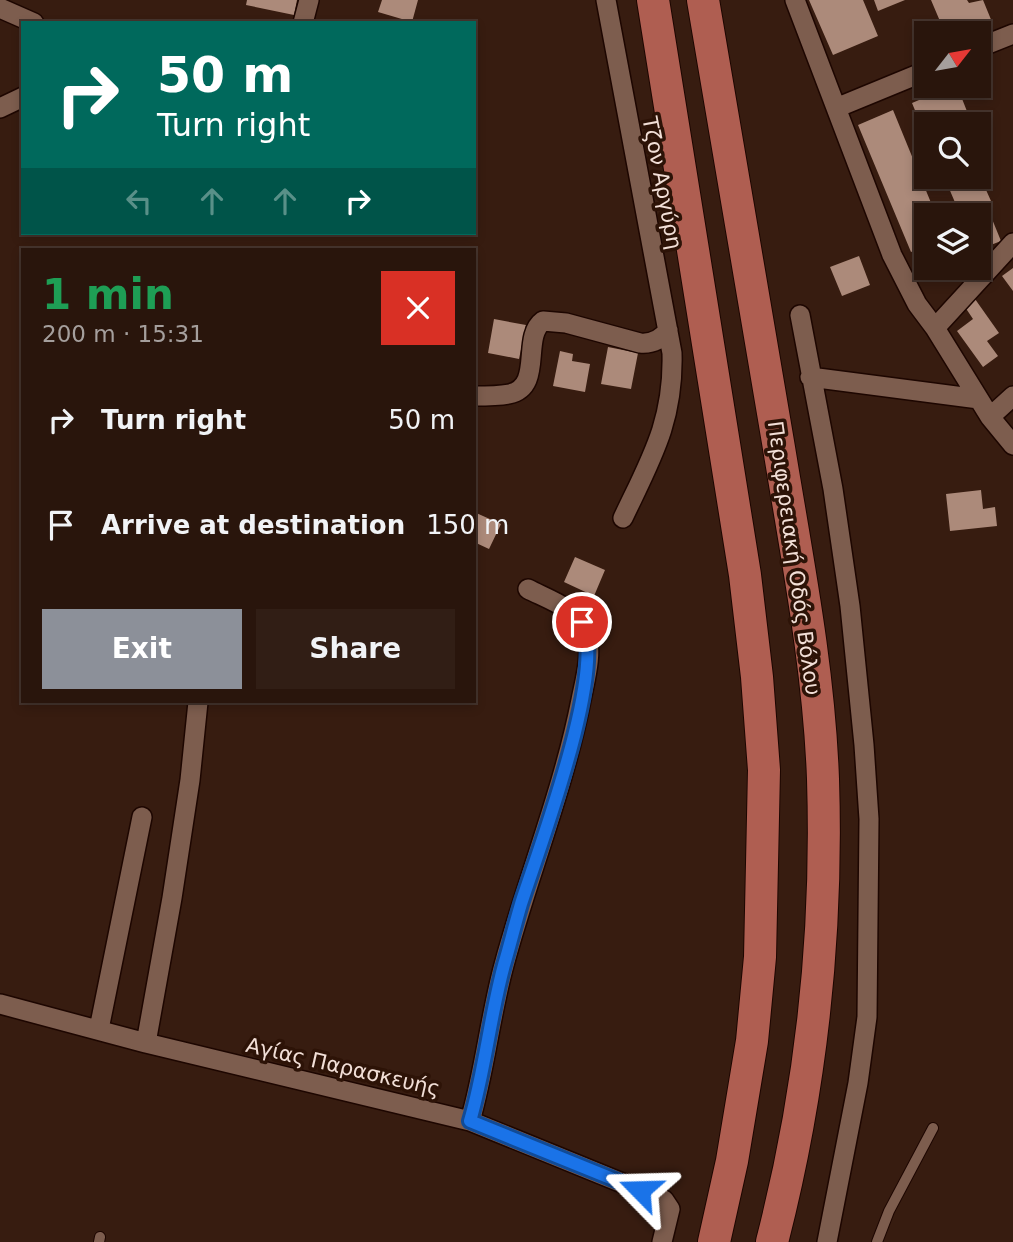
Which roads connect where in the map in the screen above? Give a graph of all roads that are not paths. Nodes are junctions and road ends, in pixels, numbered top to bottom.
1 (309, 0) edge
2 (606, 0) edge
3 (653, 0) edge
4 (703, 0) edge
5 (794, 0) edge
6 (0, 8) edge
7 (29, 20) edge
8 (304, 21) edge
9 (1013, 34) edge
10 (991, 43) edge
11 (914, 76) edge
12 (21, 98) edge
13 (0, 108) edge
14 (836, 108) junction
15 (1013, 243) edge
16 (800, 315) dead end
17 (935, 328) junction
18 (668, 330) junction
19 (810, 377) junction
20 (476, 396) edge
21 (1013, 396) edge
22 (979, 398) junction
23 (990, 417) junction
24 (1013, 446) edge
25 (623, 518) dead end
26 (528, 589) dead end
27 (198, 703) edge
28 (142, 817) dead end
29 (0, 1004) edge
30 (99, 1029) junction
31 (146, 1043) junction
32 (470, 1121) junction
33 (933, 1128) dead end
34 (662, 1242) edge
35 (714, 1242) edge
36 (772, 1242) edge
37 (827, 1242) edge
38 (877, 1242) edge

1 - 8 street
2 - 18 street, Τζον Αργύρη
3 - 35 main road
4 - 36 main road, Περιφερειακή Οδός Βόλου
5 - 14 street
6 - 7 street
9 - 10 street
11 - 14 street
12 - 13 street
14 - 17 street
15 - 17 street
16 - 19 street
17 - 22 street
18 - 20 street
18 - 25 street, Τζον Αργύρη
19 - 22 street
19 - 37 street
21 - 23 street
22 - 23 street
23 - 24 street
26 - 32 street
27 - 31 street
28 - 30 street
29 - 30 street, Αγίας Παρασκευής
30 - 31 street, Αγίας Παρασκευής
31 - 32 street, Αγίας Παρασκευής
32 - 34 street, Αγίας Παρασκευής
33 - 38 lane

